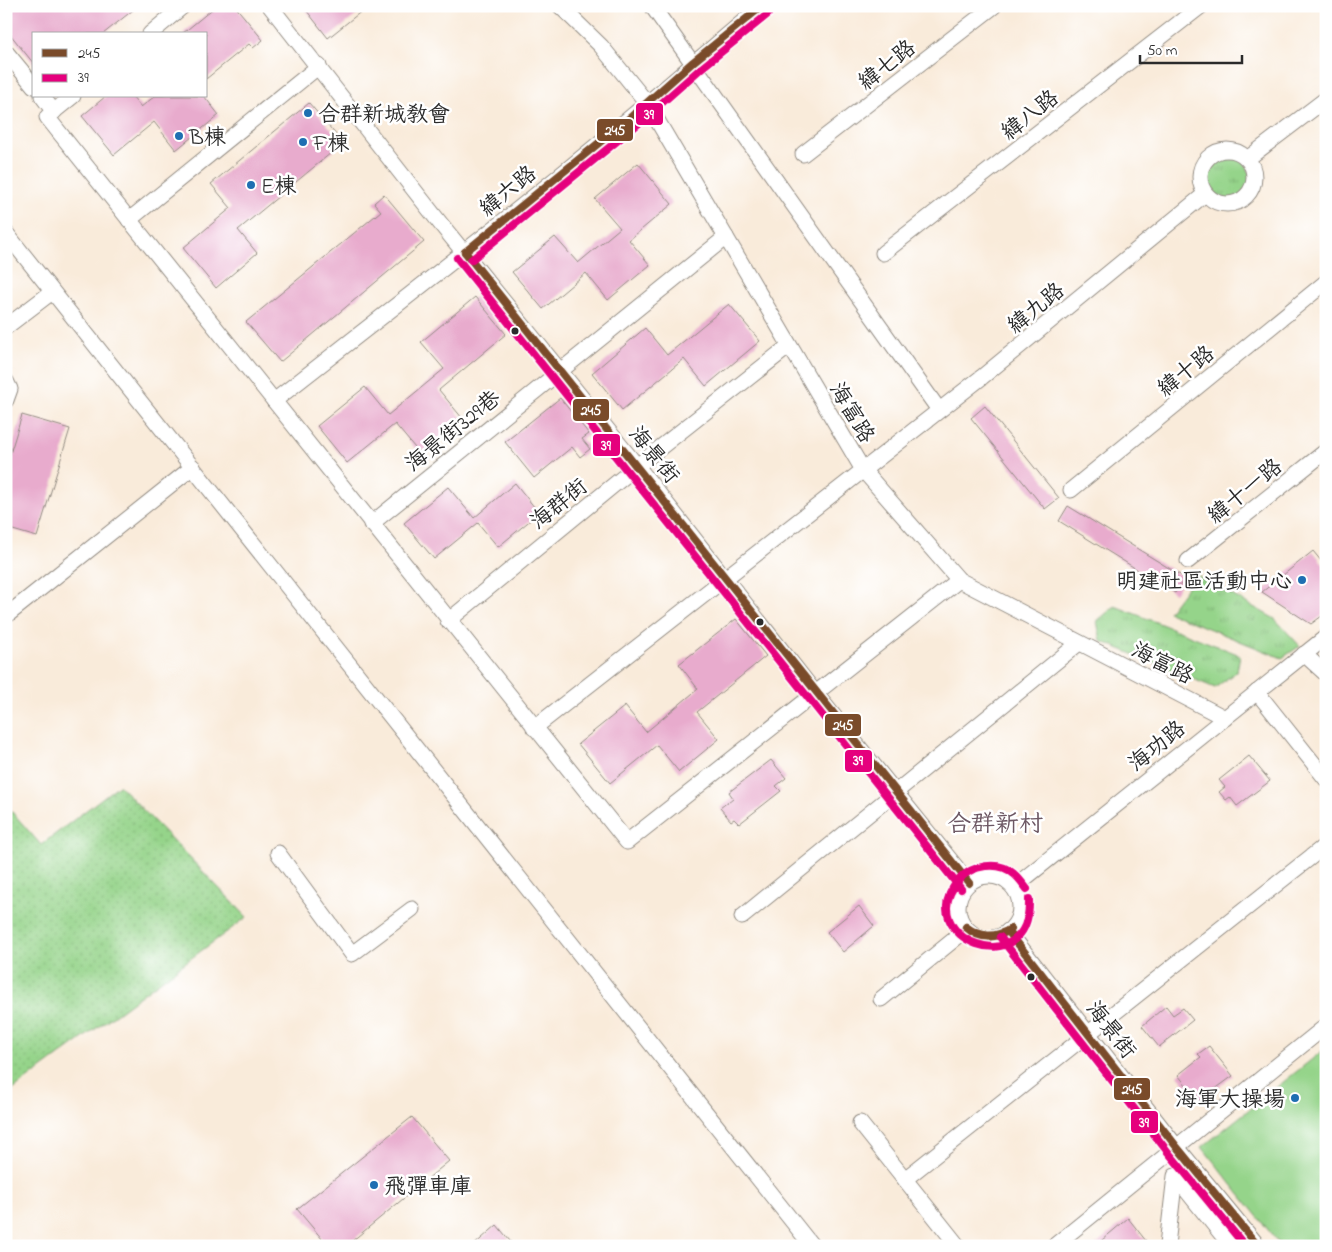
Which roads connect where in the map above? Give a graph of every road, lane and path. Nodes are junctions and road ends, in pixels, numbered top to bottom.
1 (183, 6) edge
2 (270, 6) edge
3 (560, 6) edge
4 (652, 6) edge
5 (762, 6) edge
6 (994, 6) edge
7 (1201, 6) edge
8 (152, 32) edge
9 (6, 52) edge
10 (693, 62) junction
11 (319, 66) junction
12 (32, 84) edge
13 (43, 98) edge
14 (70, 98) edge
15 (1326, 99) edge
16 (647, 103) junction
17 (50, 114) junction
18 (803, 154) dead end
19 (1247, 159) junction
20 (1205, 194) junction
21 (129, 220) junction
22 (6, 233) edge
23 (726, 237) junction
24 (465, 252) junction
25 (883, 253) dead end
26 (1326, 282) edge
27 (52, 292) junction
28 (6, 327) edge
29 (789, 346) junction
30 (560, 369) junction
31 (6, 381) edge
32 (6, 400) edge
33 (274, 401) junction
34 (939, 410) junction
35 (1326, 451) edge
36 (638, 466) junction
37 (193, 467) junction
38 (863, 470) junction
39 (1071, 490) dead end
40 (372, 524) junction
41 (1188, 561) dead end
42 (726, 577) junction
43 (959, 580) junction
44 (6, 616) edge
45 (448, 620) junction
46 (1326, 637) edge
47 (1079, 644) junction
48 (1304, 654) junction
49 (1326, 674) edge
50 (1257, 692) junction
51 (816, 694) junction
52 (1225, 718) junction
53 (534, 728) junction
54 (1326, 779) edge
55 (896, 792) junction
56 (1326, 845) edge
57 (278, 853) dead end
58 (969, 883) junction
59 (1014, 886) junction
60 (412, 909) dead end
61 (742, 917) dead end
62 (967, 929) junction
63 (1008, 931) junction
64 (881, 999) dead end
65 (1326, 1026) edge
66 (1088, 1034) junction
67 (860, 1123) dead end
68 (1176, 1146) junction
69 (905, 1179) junction
70 (812, 1246) edge
71 (958, 1246) edge
72 (1054, 1246) edge
73 (1169, 1246) edge
74 (1231, 1246) edge
75 (1258, 1246) edge

1 - 8 street
2 - 11 street, 海景街
3 - 16 street, 海富路
4 - 10 street
5 - 10 street, 緯六路
6 - 18 street, 緯七路
7 - 25 street, 緯八路
9 - 12 street
10 - 16 street, 緯六路
10 - 34 street
11 - 21 street
11 - 24 street, 海景街
13 - 17 street
14 - 17 street
15 - 19 street
16 - 23 street, 海富路
16 - 24 street, 緯六路
17 - 21 street
19 - 20 street
19 - 20 street
20 - 34 street, 緯九路
21 - 33 street
22 - 27 street
23 - 29 street, 海富路
23 - 30 street, 海景街329巷
24 - 30 street, 海景街
24 - 33 street, 緯六路
26 - 39 street, 緯十路
27 - 28 street
27 - 37 street
29 - 36 street, 海群街
29 - 38 street, 海富路
30 - 36 street, 海景街
30 - 40 street, 海景街329巷
31 - 32 street
33 - 40 street
34 - 38 street, 緯九路
35 - 41 street, 緯十一路
36 - 42 street, 海景街
36 - 45 street, 海群街
37 - 44 street
37 - 70 street
38 - 42 street, 緯九路
38 - 43 street, 海富路
40 - 45 street
42 - 51 street, 海景街
42 - 53 street, 緯九路
43 - 47 street, 海富路
43 - 51 street
45 - 53 street
46 - 48 street, 海功路
47 - 52 street, 海富路
47 - 55 street
48 - 49 street
48 - 50 street, 海功路
50 - 52 street, 海功路
50 - 54 street
51 - 53 street
51 - 55 street, 海景街
52 - 59 street, 海功路
55 - 58 street, 海景街
55 - 61 street
56 - 66 street
57 - 60 street
58 - 59 street
58 - 62 street
59 - 63 street
62 - 63 street
62 - 64 street
63 - 66 street, 海景街
65 - 68 street
66 - 68 street, 海景街
66 - 69 street
67 - 69 street
68 - 72 street
68 - 75 street, 海景街
69 - 71 street
73 - 74 street

